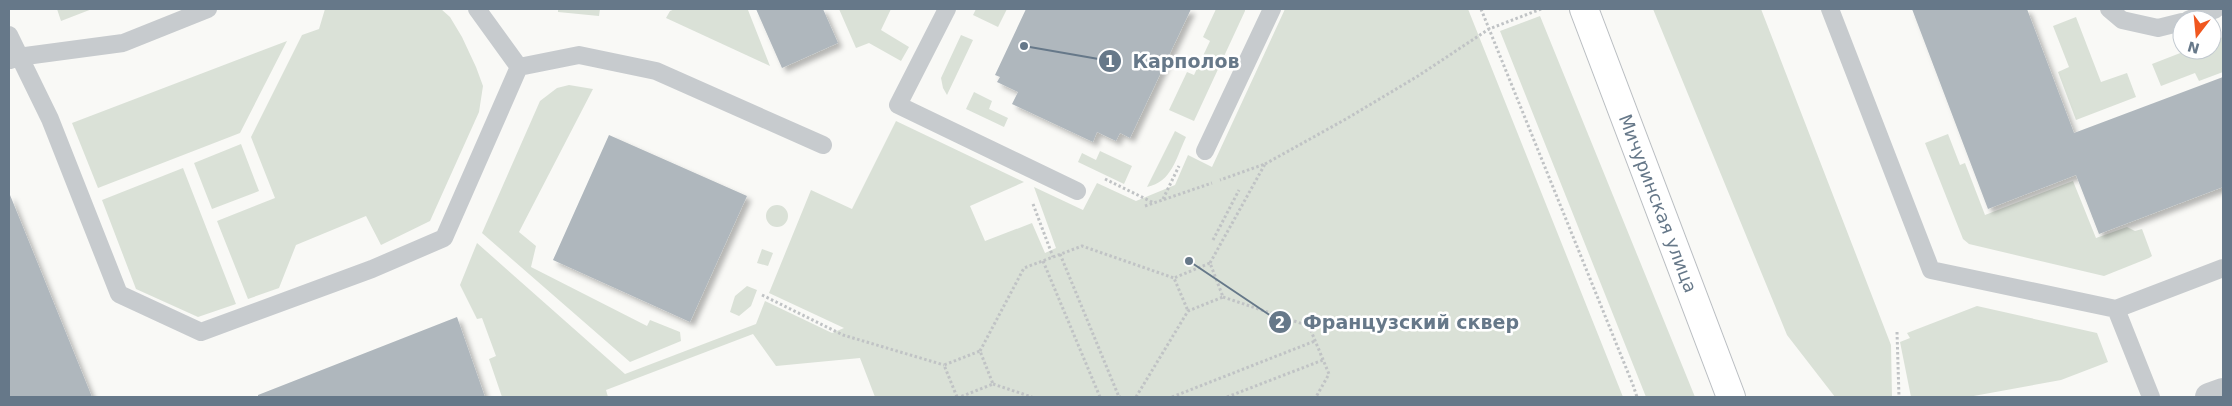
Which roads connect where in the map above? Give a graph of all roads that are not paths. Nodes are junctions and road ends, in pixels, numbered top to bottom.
1 (208, 9) edge
2 (477, 9) edge
3 (946, 9) edge
4 (1272, 9) edge
5 (1584, 9) edge
6 (1830, 9) edge
7 (2109, 9) edge
8 (2172, 24) edge
9 (9, 35) edge
10 (13, 59) edge
11 (519, 68) junction
12 (823, 145) dead end
13 (1205, 151) dead end
14 (1077, 191) dead end
15 (2223, 268) edge
16 (2116, 308) junction
17 (2223, 392) edge
18 (1731, 397) edge
19 (2151, 397) edge
20 (2209, 397) edge

1 - 10 lane
2 - 11 lane
3 - 14 lane
4 - 13 lane
5 - 18 main road, Мичуринская улица
6 - 16 lane
7 - 8 lane
9 - 10 lane
10 - 11 lane
11 - 12 lane
15 - 16 lane
16 - 19 lane
17 - 20 street

